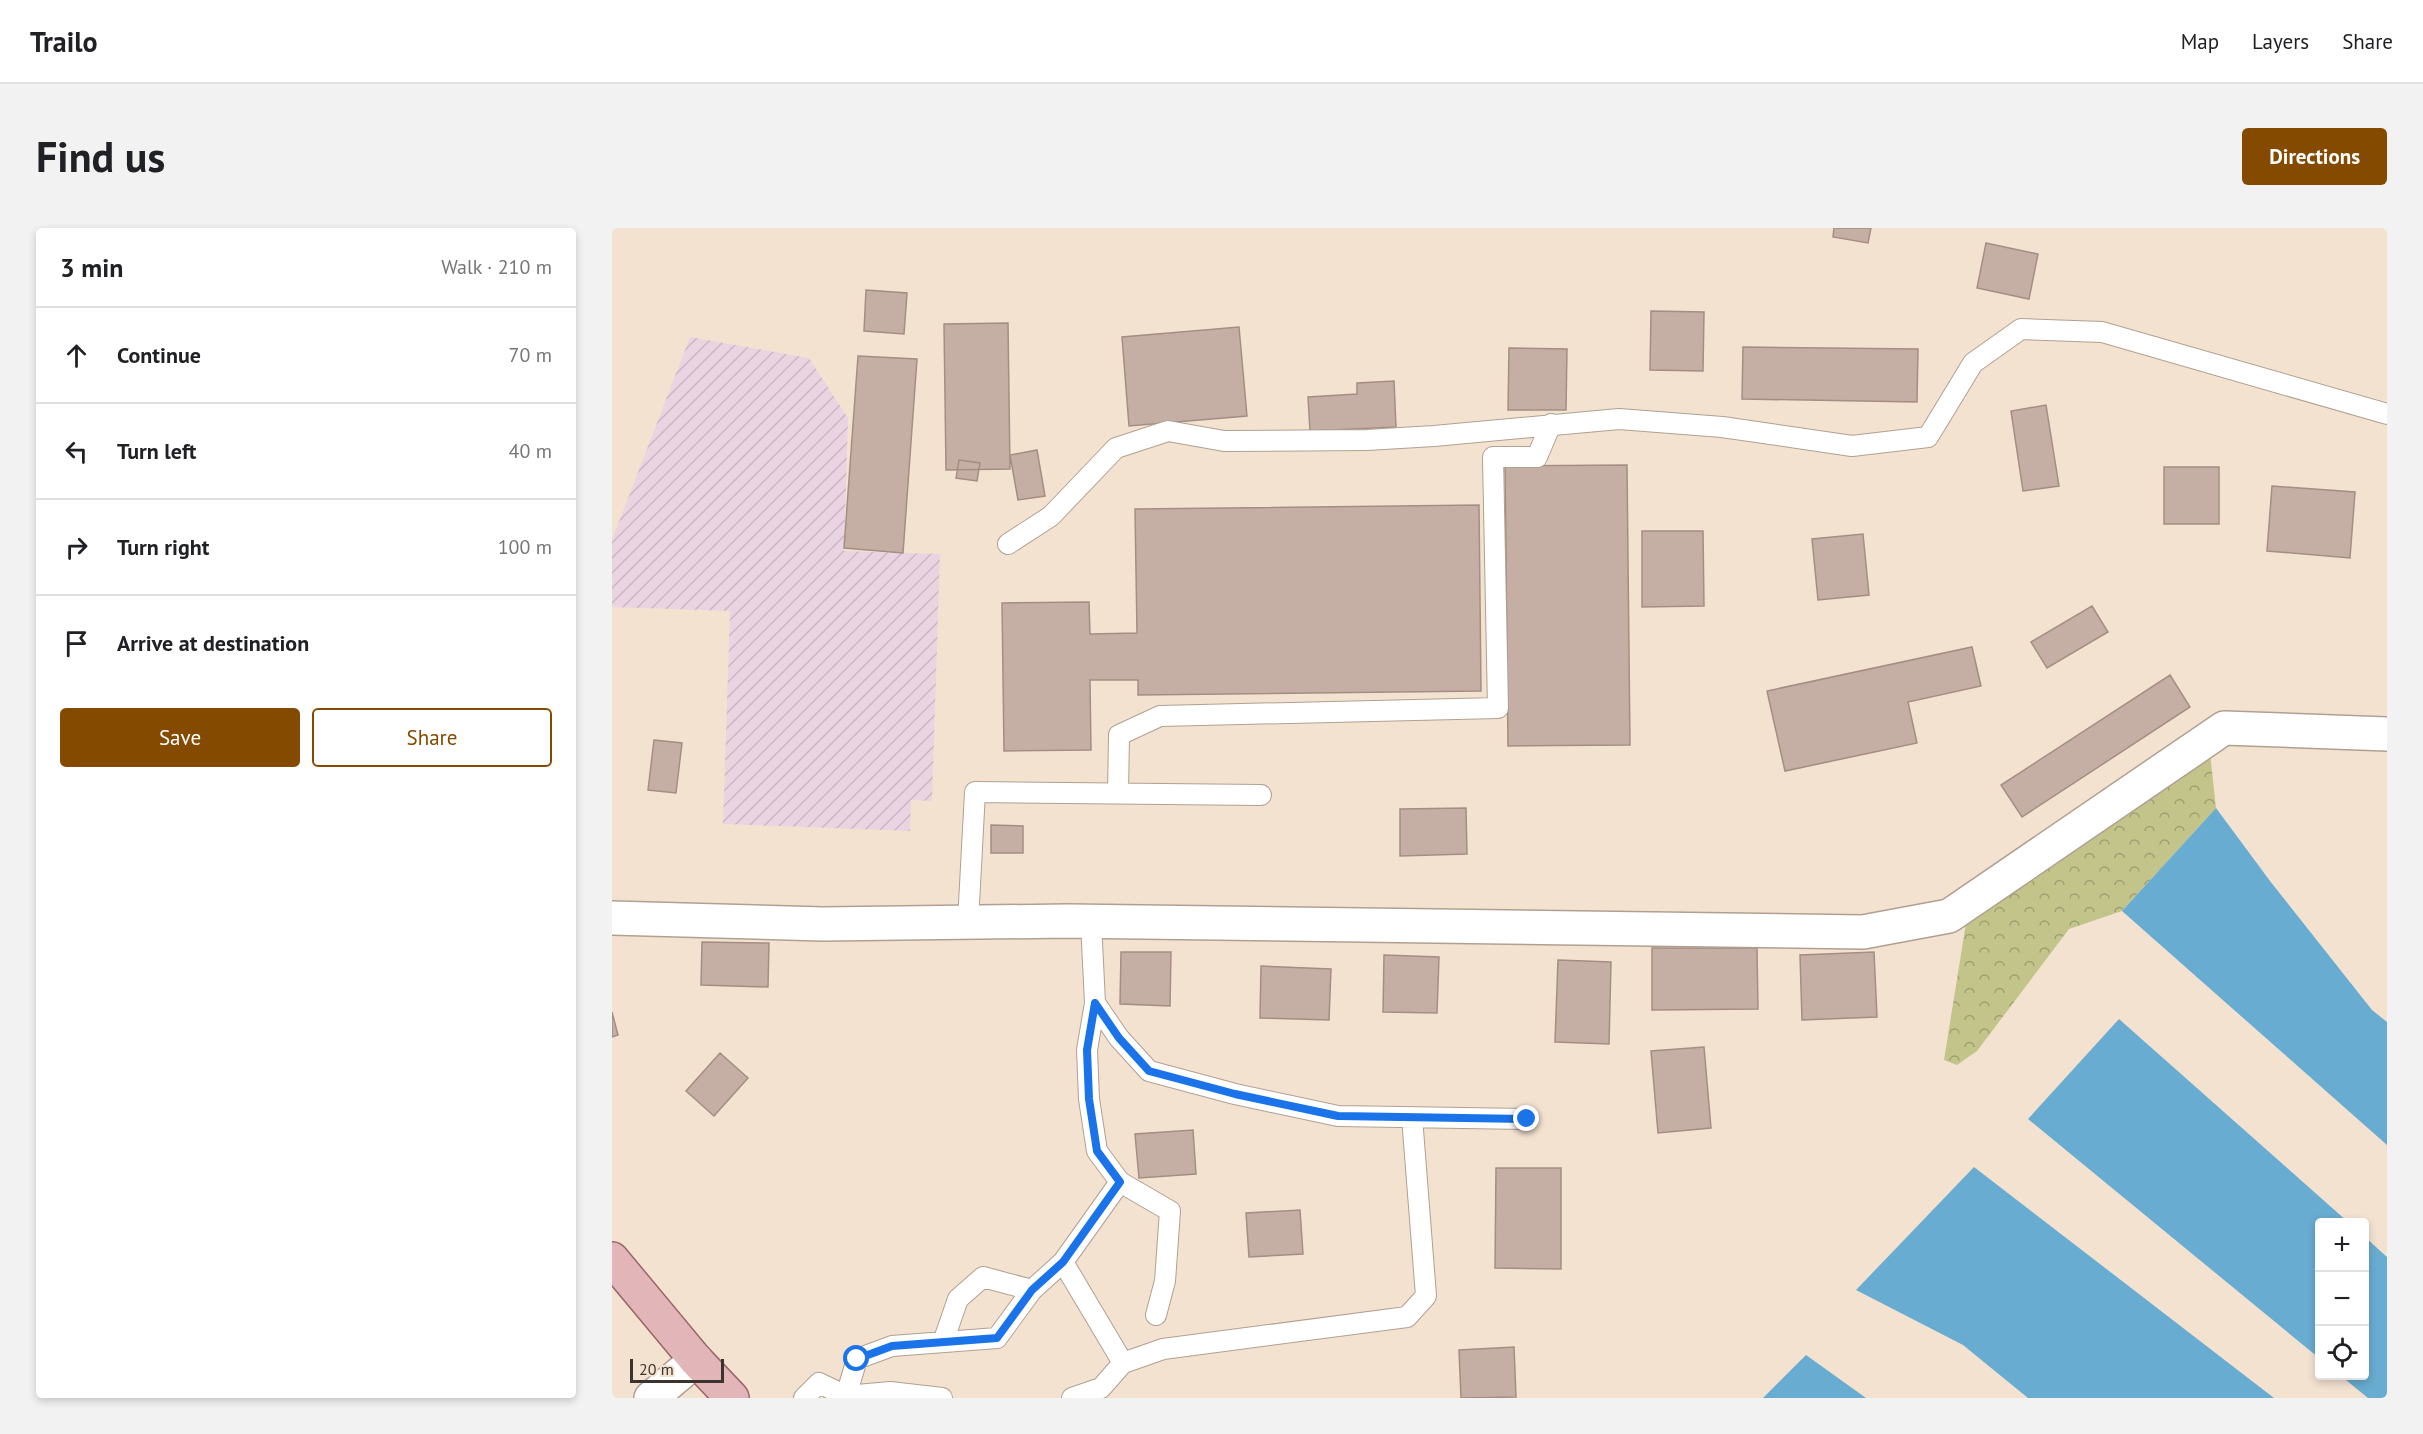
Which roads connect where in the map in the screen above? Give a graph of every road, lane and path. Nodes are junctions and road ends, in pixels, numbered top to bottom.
1 (2387, 414) edge
2 (1551, 424) junction
3 (1008, 544) dead end
4 (2387, 734) edge
5 (1118, 793) junction
6 (1261, 795) dead end
7 (612, 918) edge
8 (968, 922) junction
9 (1091, 922) junction
10 (1095, 1003) junction
11 (1412, 1118) junction
12 (1527, 1119) dead end
13 (1120, 1182) junction
14 (612, 1259) edge
15 (1063, 1262) junction
16 (1032, 1290) junction
17 (1156, 1316) dead end
18 (943, 1342) junction
19 (696, 1360) junction
20 (1123, 1363) junction
21 (846, 1396) junction
22 (651, 1398) edge
23 (732, 1398) edge
24 (804, 1398) edge
25 (942, 1398) edge
26 (1072, 1398) edge

1 - 2 lane
2 - 3 lane
2 - 5 lane
4 - 9 street
5 - 6 lane
5 - 8 lane
7 - 8 street
8 - 9 street
9 - 10 lane
10 - 11 lane
10 - 13 lane
11 - 12 lane
11 - 20 lane
13 - 15 lane
13 - 17 lane
14 - 19 main road
15 - 16 lane
15 - 20 lane
16 - 18 lane
16 - 18 lane
18 - 21 lane
19 - 22 street
19 - 23 main road
20 - 26 lane
21 - 24 lane
21 - 25 lane

